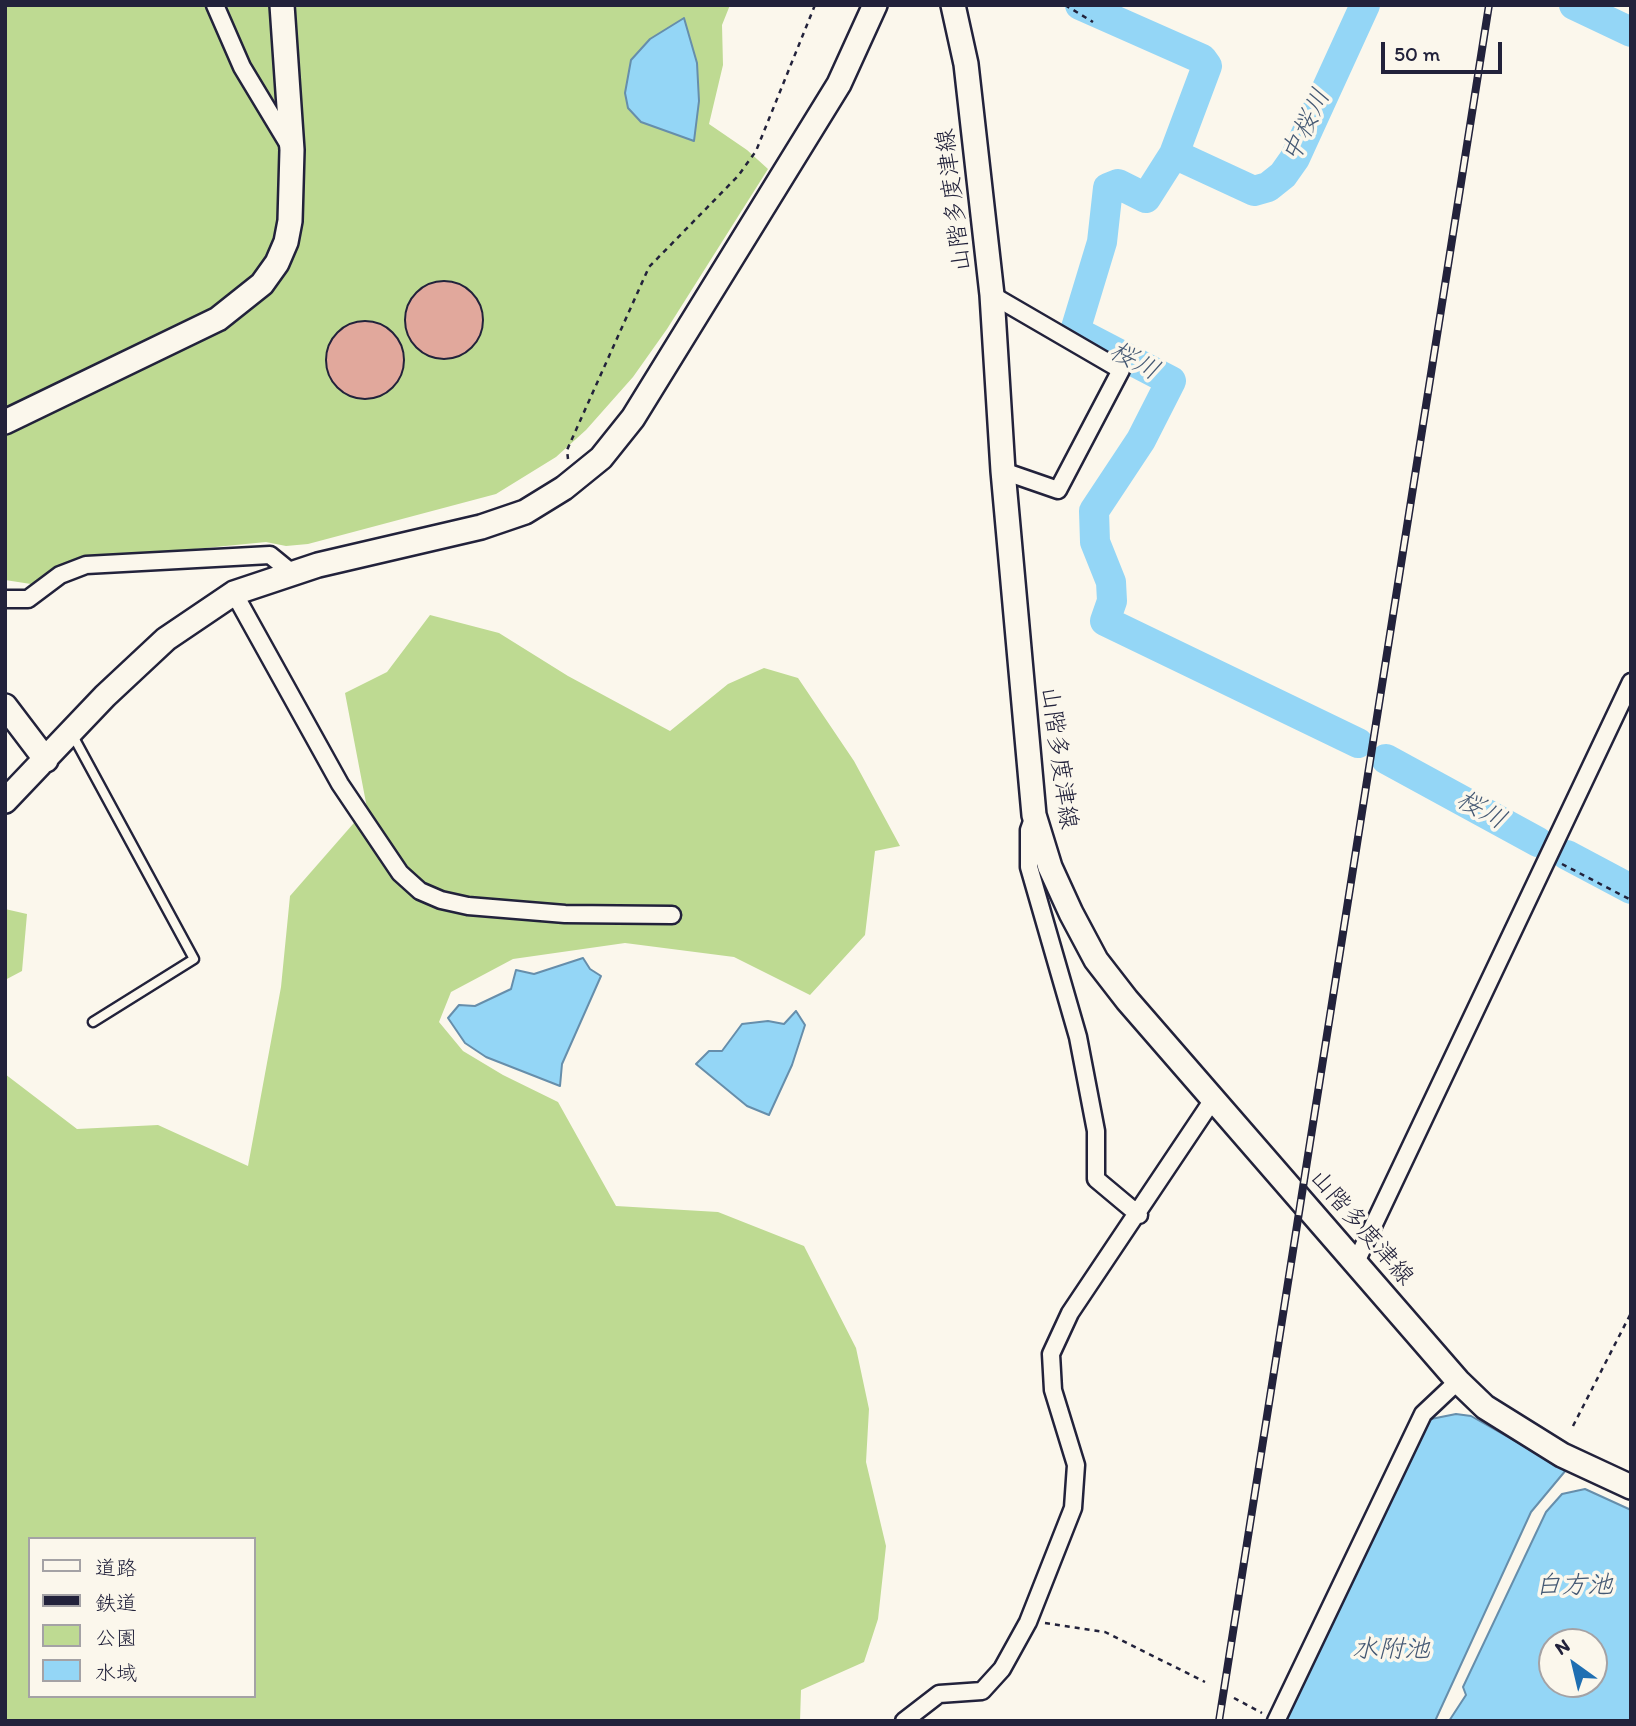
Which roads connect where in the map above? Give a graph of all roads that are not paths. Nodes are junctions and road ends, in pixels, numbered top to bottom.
1 (215, 5) edge
2 (282, 5) edge
3 (875, 5) edge
4 (953, 5) edge
5 (292, 150) junction
6 (992, 295) junction
7 (5, 422) edge
8 (1003, 471) junction
9 (292, 573) junction
10 (234, 593) junction
11 (5, 599) edge
12 (1631, 682) edge
13 (5, 706) edge
14 (72, 734) junction
15 (46, 760) junction
16 (5, 801) edge
17 (1034, 815) junction
18 (672, 915) dead end
19 (93, 1021) dead end
20 (1214, 1098) junction
21 (1139, 1214) junction
22 (1356, 1262) junction
23 (1458, 1381) junction
24 (1631, 1487) edge
25 (1271, 1718) edge
26 (904, 1721) edge

1 - 5 street
2 - 5 street
3 - 9 street
4 - 6 street, 山階多度津線
5 - 7 street
6 - 8 street, 山階多度津線
6 - 8 street
8 - 17 street, 山階多度津線
9 - 10 street
9 - 11 street
10 - 14 street
10 - 18 street
12 - 22 street
13 - 15 street
14 - 15 street
14 - 19 lane
15 - 16 street
17 - 20 street, 山階多度津線
17 - 21 street
20 - 21 street
20 - 22 street, 山階多度津線
21 - 26 street
22 - 23 street, 山階多度津線
23 - 24 street, 山階多度津線
23 - 25 street

